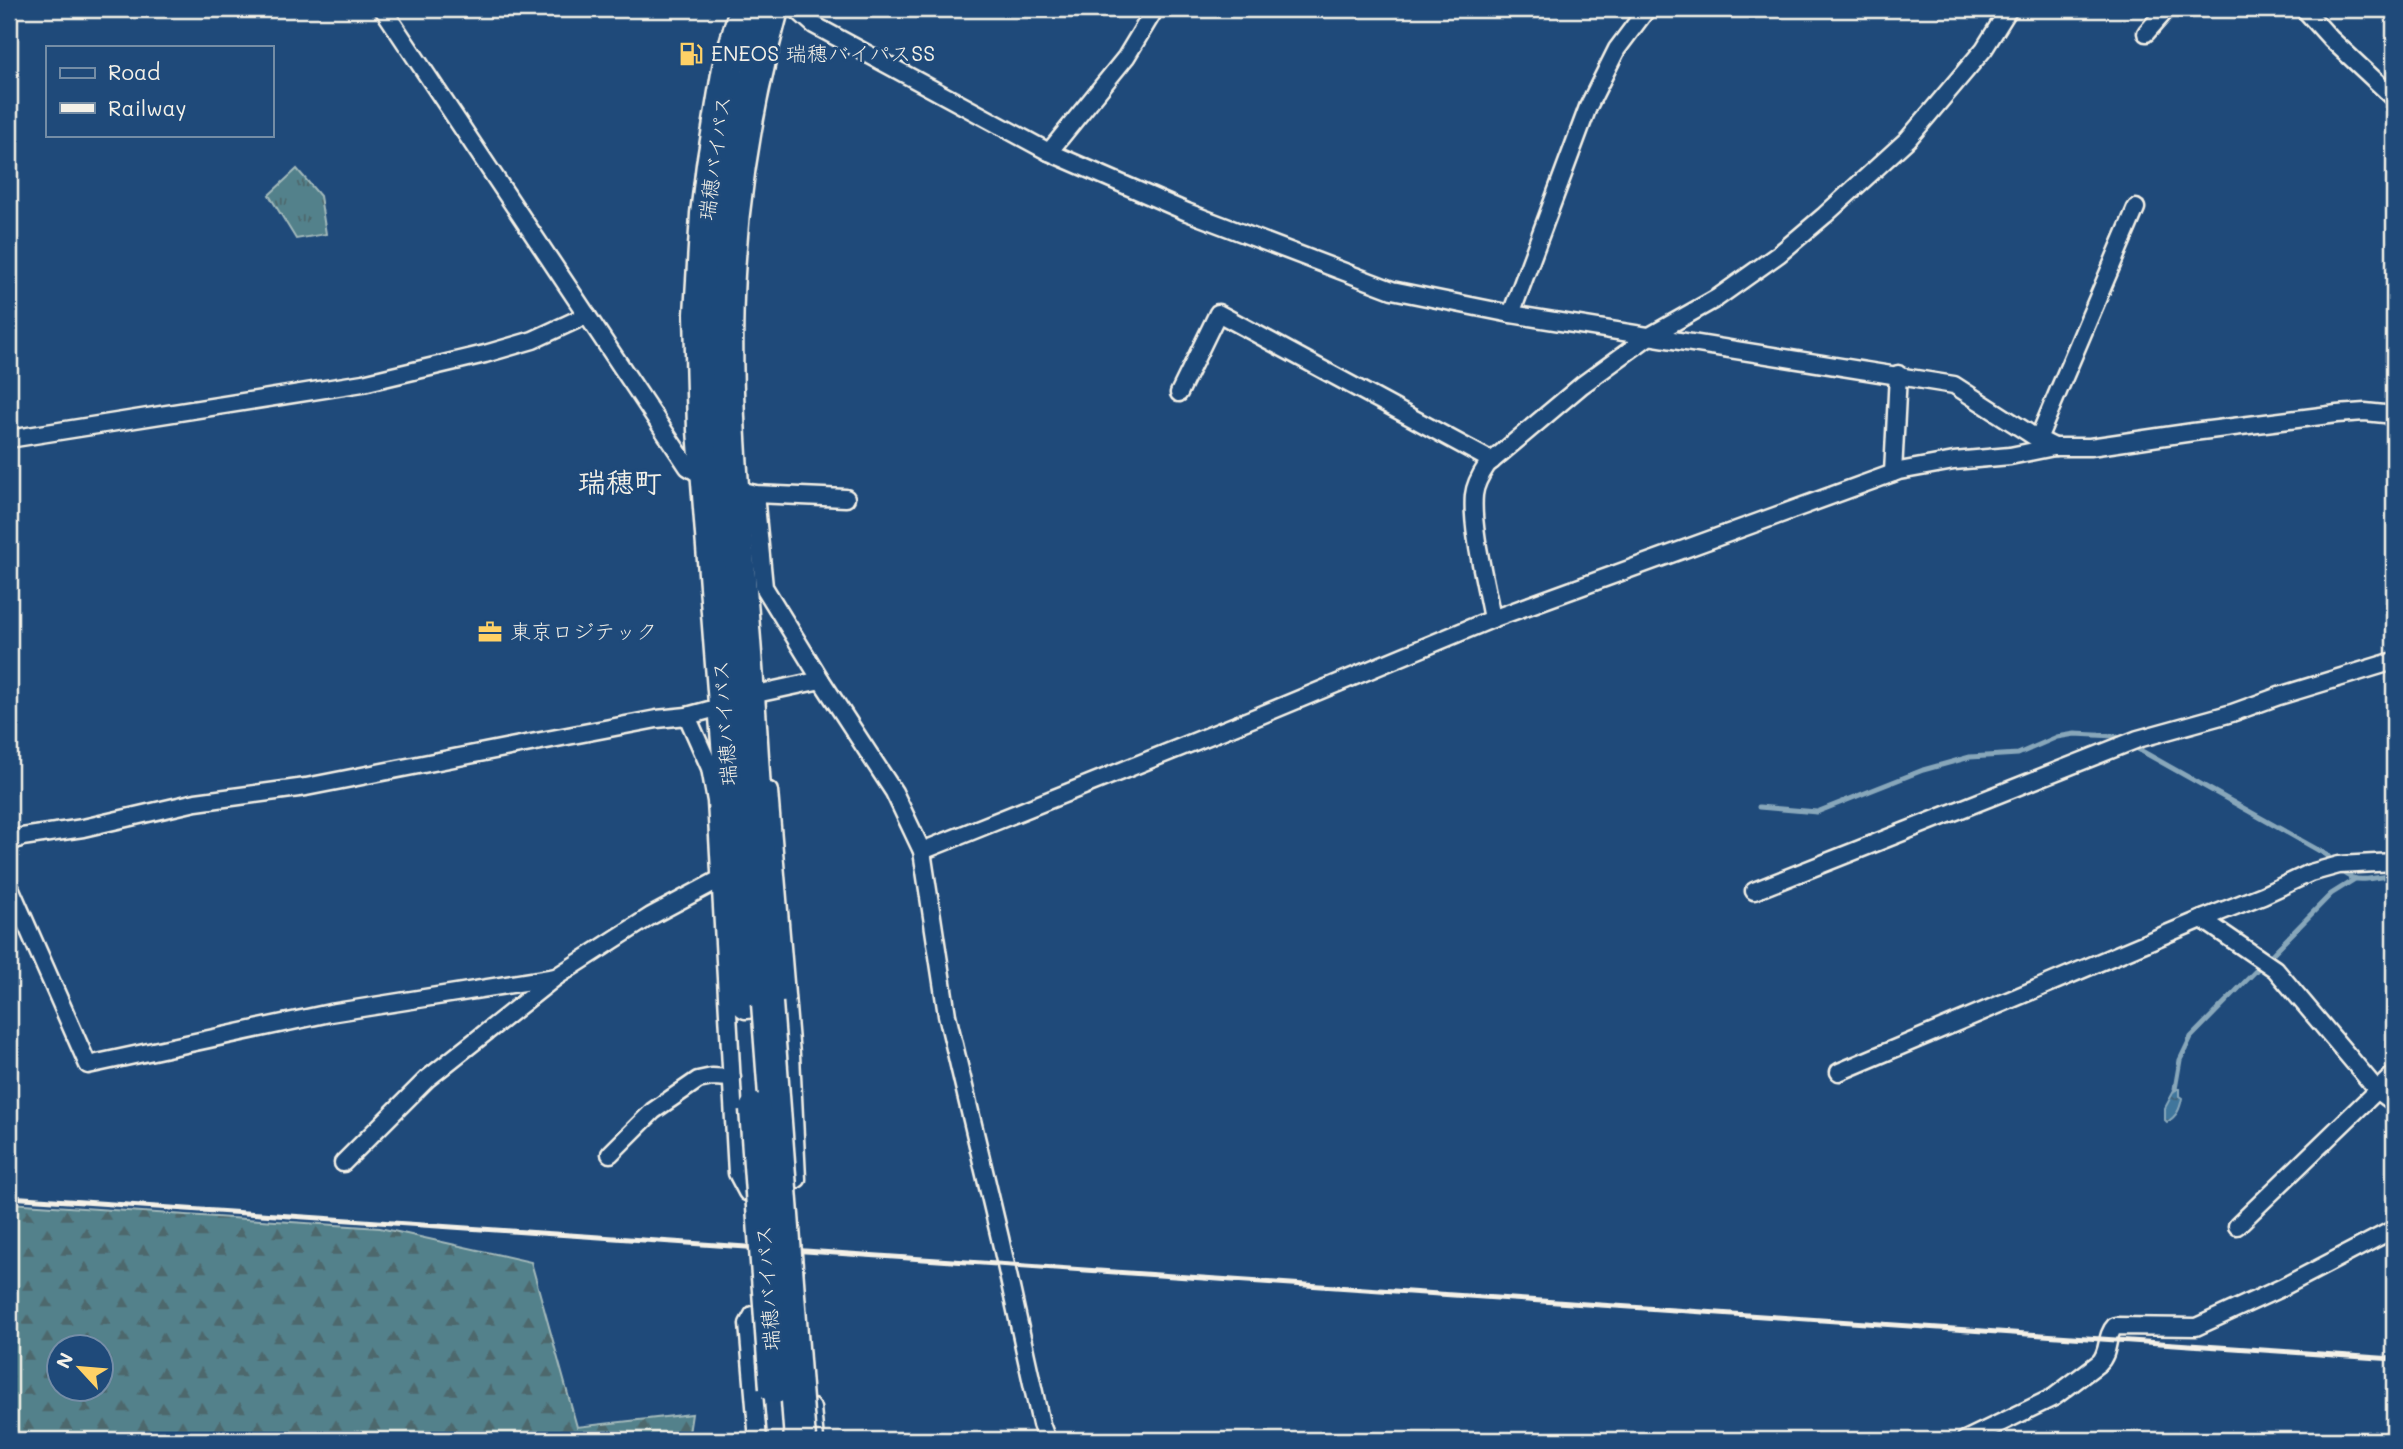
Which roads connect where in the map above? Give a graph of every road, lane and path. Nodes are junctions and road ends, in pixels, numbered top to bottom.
1 (383, 9) edge
2 (745, 9) edge
3 (774, 9) edge
4 (796, 9) edge
5 (1155, 9) edge
6 (1647, 9) edge
7 (2009, 9) edge
8 (2167, 9) edge
9 (2304, 9) edge
10 (2146, 33) dead end
11 (2394, 98) edge
12 (1049, 152) junction
13 (2136, 208) dead end
14 (1511, 314) junction
15 (587, 315) junction
16 (1648, 337) junction
17 (1898, 374) junction
18 (1179, 393) dead end
19 (2394, 415) edge
20 (9, 439) edge
21 (2038, 439) junction
22 (2054, 447) junction
23 (1492, 461) junction
24 (1893, 473) junction
25 (732, 487) junction
26 (846, 498) dead end
27 (1492, 619) junction
28 (2394, 661) edge
29 (821, 680) junction
30 (752, 685) junction
31 (724, 706) junction
32 (687, 716) junction
33 (9, 843) edge
34 (922, 851) junction
35 (2394, 862) edge
36 (722, 878) junction
37 (9, 885) edge
38 (1754, 891) dead end
39 (2202, 919) junction
40 (556, 977) junction
41 (757, 1003) junction
42 (1839, 1072) dead end
43 (2394, 1074) edge
44 (732, 1078) junction
45 (2377, 1090) junction
46 (2394, 1103) edge
47 (610, 1154) dead end
48 (343, 1163) dead end
49 (2236, 1226) dead end
50 (2394, 1229) edge
51 (758, 1440) edge
52 (779, 1440) edge
53 (800, 1440) edge
54 (815, 1440) edge
55 (1046, 1440) edge
56 (1965, 1440) edge

1 - 15 street
2 - 25 highway, 瑞穂バイパス
3 - 25 highway, 瑞穂バイパス
4 - 12 street
5 - 12 street
6 - 14 street
7 - 16 street
8 - 10 street
9 - 11 street
12 - 14 street
13 - 21 street
14 - 16 street
15 - 20 street
15 - 25 street
16 - 17 street
16 - 23 street
17 - 21 street
17 - 24 street
18 - 23 street
19 - 22 street
21 - 22 street
22 - 24 street
23 - 27 street
24 - 27 street
25 - 26 street
25 - 29 street
25 - 30 highway, 瑞穂バイパス
25 - 31 highway, 瑞穂バイパス
27 - 34 street
28 - 38 street
29 - 30 street
29 - 34 street
30 - 41 highway, 瑞穂バイパス
30 - 44 street
31 - 32 street
31 - 41 highway, 瑞穂バイパス
32 - 33 street
32 - 36 street
34 - 55 street
35 - 39 street
36 - 40 street
36 - 44 street
37 - 40 street
39 - 42 street
39 - 45 street
40 - 48 street
41 - 52 highway, 瑞穂バイパス, bridge
41 - 53 highway, 瑞穂バイパス, bridge
43 - 45 street
44 - 47 street
45 - 46 street
45 - 49 street
50 - 56 street
51 - 54 street

